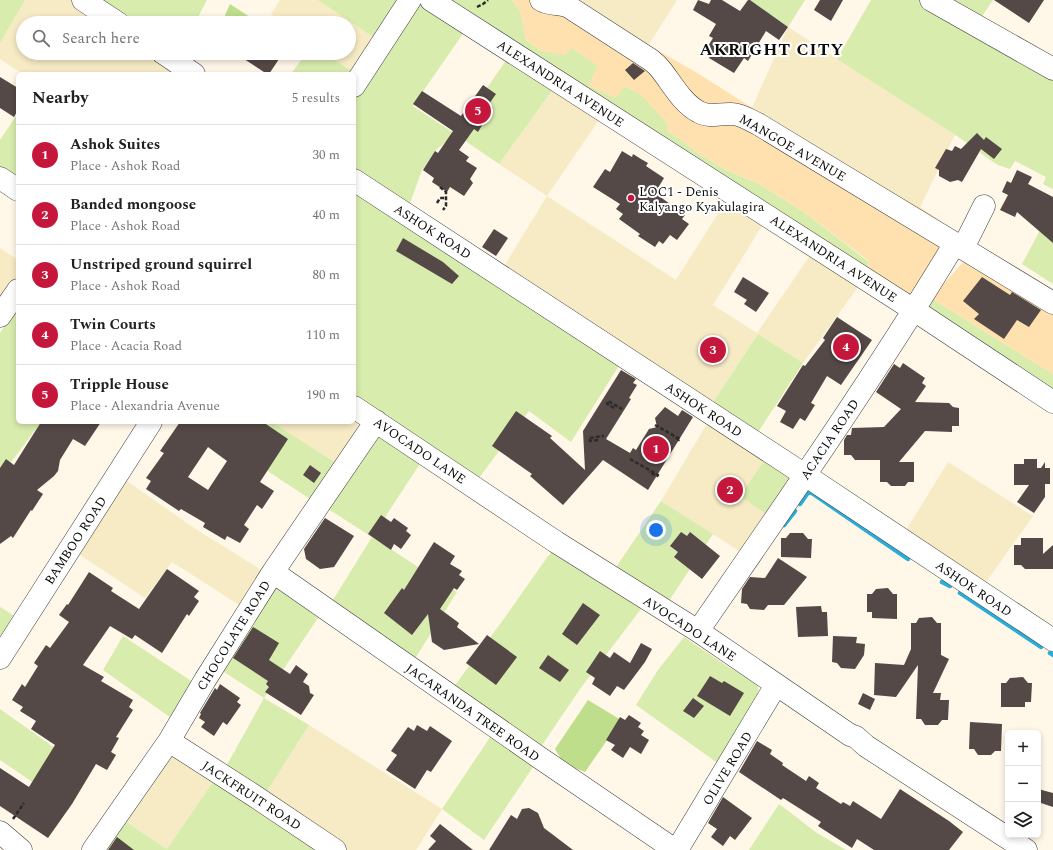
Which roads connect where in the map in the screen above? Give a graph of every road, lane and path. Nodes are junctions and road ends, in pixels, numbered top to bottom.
1 (83, 0) edge
2 (410, 0) edge
3 (431, 0) edge
4 (541, 0) edge
5 (932, 0) edge
6 (107, 16) edge
7 (173, 60) edge
8 (1053, 69) edge
9 (191, 72) edge
10 (356, 83) edge
11 (0, 178) edge
12 (356, 181) edge
13 (440, 187) dead end
14 (16, 189) edge
15 (446, 198) junction
16 (437, 203) dead end
17 (984, 206) dead end
18 (444, 210) dead end
19 (959, 245) junction
20 (16, 293) edge
21 (1053, 303) edge
22 (914, 310) junction
23 (0, 316) edge
24 (1053, 402) edge
25 (356, 408) edge
26 (614, 408) dead end
27 (622, 409) dead end
28 (376, 421) junction
29 (150, 424) edge
30 (655, 425) dead end
31 (604, 436) dead end
32 (673, 436) dead end
33 (598, 440) dead end
34 (630, 459) dead end
35 (649, 472) dead end
36 (805, 475) junction
37 (273, 572) junction
38 (698, 631) junction
39 (1053, 640) edge
40 (0, 658) edge
41 (776, 685) junction
42 (169, 741) junction
43 (93, 850) edge
44 (336, 850) edge
45 (676, 850) edge
46 (1026, 850) edge

1 - 6 street
2 - 10 street
3 - 22 street, ALEXANDRIA AVENUE
4 - 19 street, MANGOE AVENUE
5 - 8 street
7 - 9 street
11 - 14 street
12 - 36 street, ASHOK ROAD
13 - 15 path
15 - 16 path
15 - 18 path
17 - 19 street, ACACIA ROAD
19 - 21 street, MANGOE AVENUE
19 - 22 street, ACACIA ROAD
20 - 23 street
22 - 24 street, ALEXANDRIA AVENUE
22 - 36 street, ACACIA ROAD
25 - 28 street, AVOCADO LANE
26 - 27 path
28 - 37 street, CHOCOLATE ROAD
28 - 38 street, AVOCADO LANE
29 - 40 street, BAMBOO ROAD
30 - 32 path
31 - 33 path
34 - 35 path
36 - 38 street, ACACIA ROAD
36 - 39 street, ASHOK ROAD
37 - 42 street, CHOCOLATE ROAD
37 - 45 street, JACARANDA TREE ROAD
38 - 41 street, AVOCADO LANE
41 - 45 street, OLIVE ROAD
41 - 46 street, AVOCADO LANE
42 - 43 street, CHOCOLATE ROAD
42 - 44 street, JACKFRUIT ROAD

